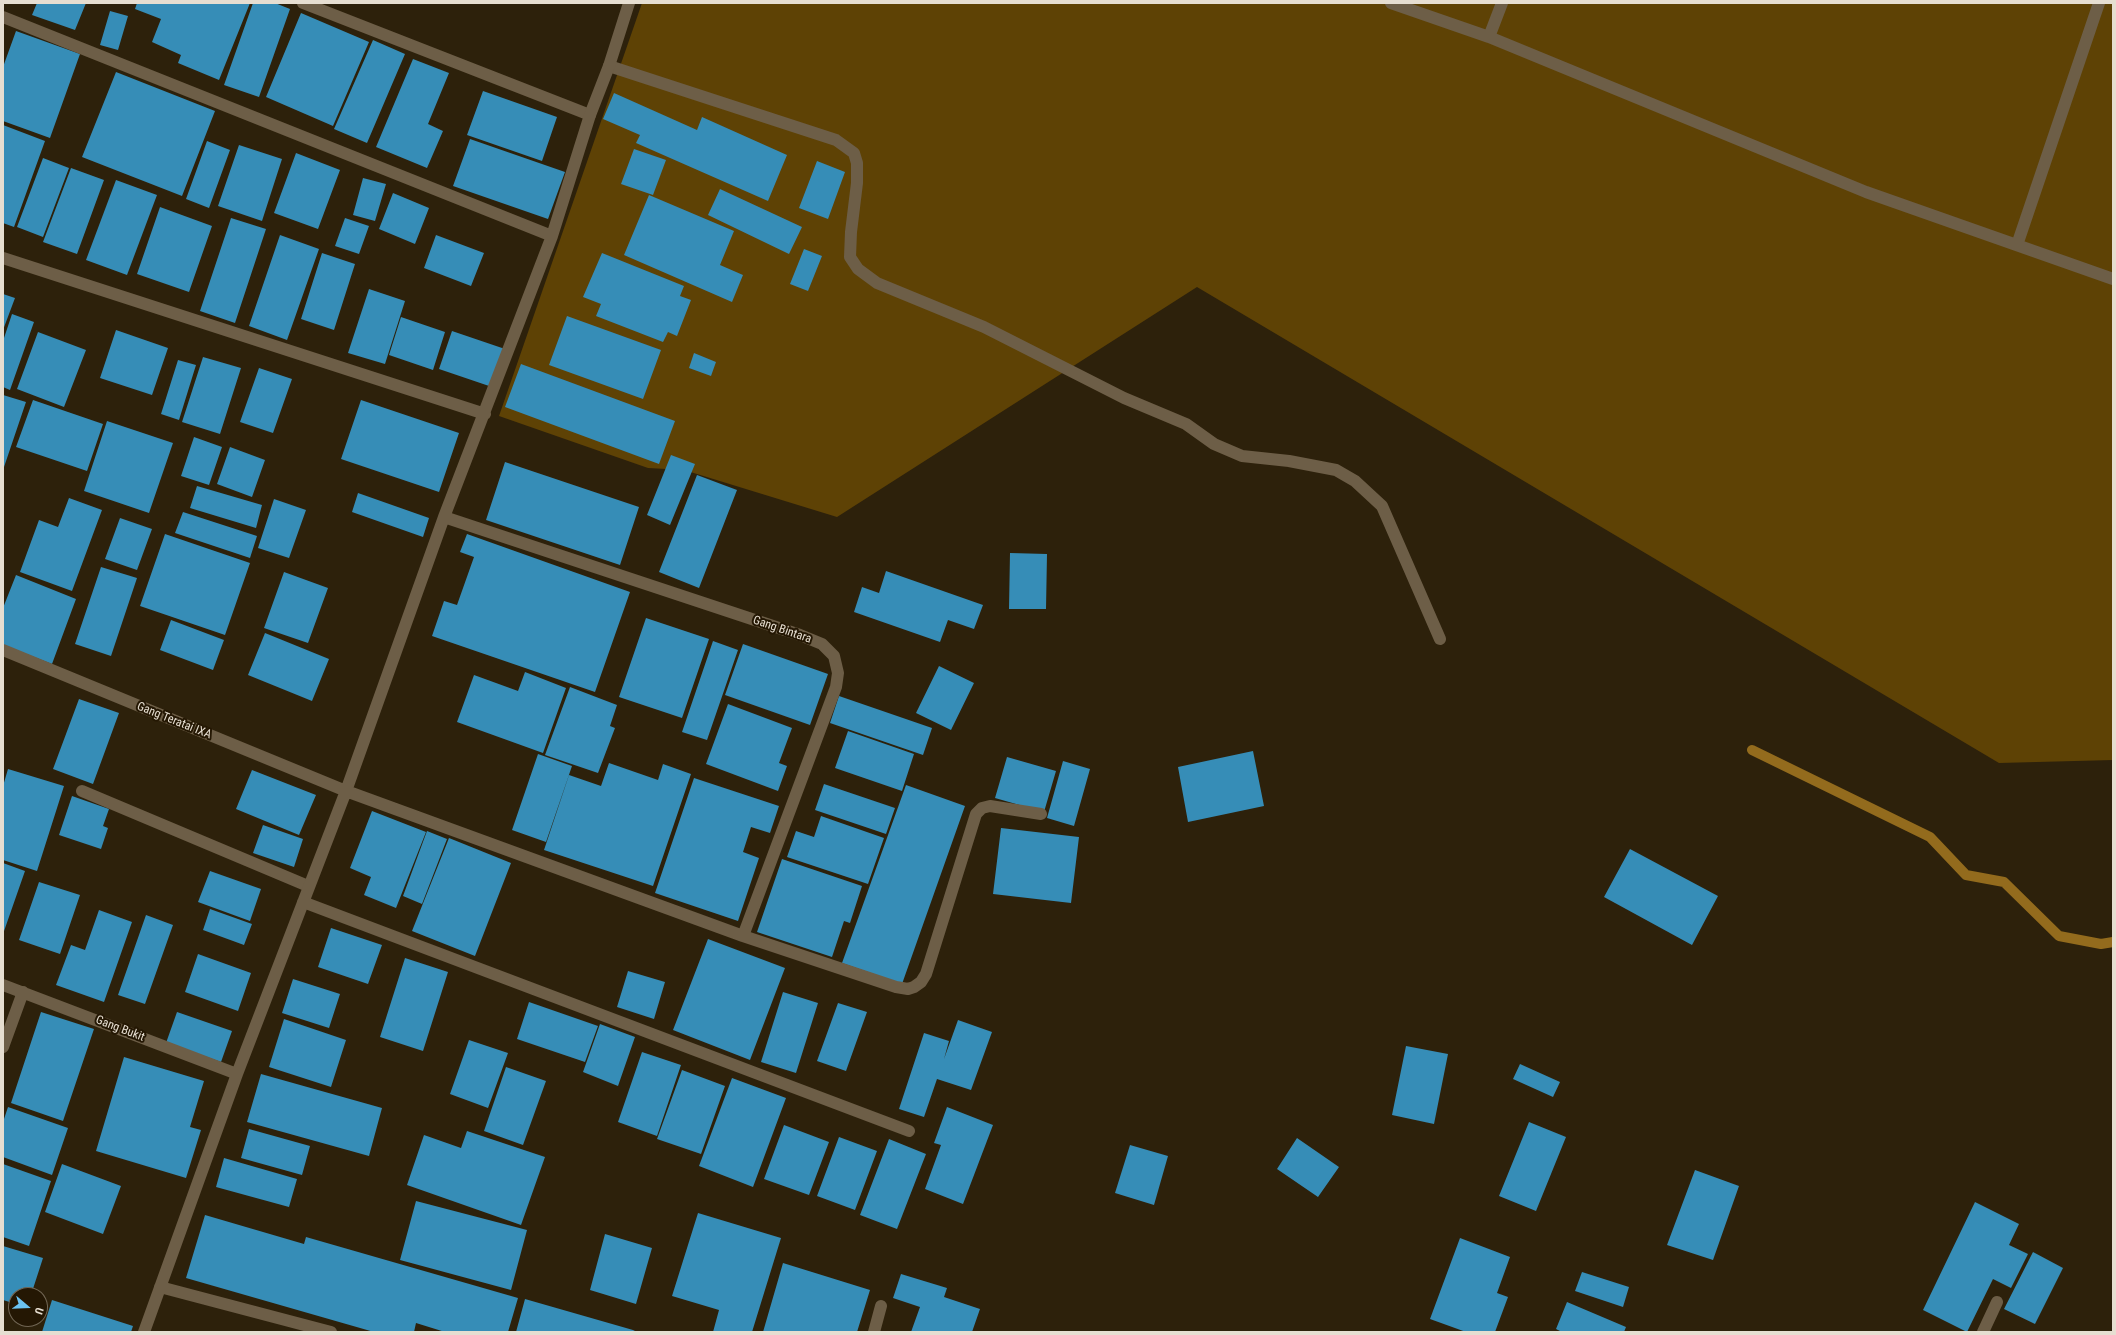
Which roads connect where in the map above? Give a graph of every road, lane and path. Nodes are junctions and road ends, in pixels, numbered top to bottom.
1 (303, 3) edge
2 (629, 3) edge
3 (1391, 3) edge
4 (1502, 3) edge
5 (2099, 3) edge
6 (3, 17) edge
7 (1489, 37) junction
8 (609, 66) junction
9 (590, 115) junction
10 (552, 236) junction
11 (2017, 245) junction
12 (3, 258) edge
13 (2113, 279) edge
14 (485, 414) junction
15 (444, 517) junction
16 (1440, 639) dead end
17 (3, 650) edge
18 (82, 791) dead end
19 (346, 792) junction
20 (1041, 814) dead end
21 (308, 886) junction
22 (304, 902) junction
23 (743, 936) junction
24 (3, 985) edge
25 (23, 992) junction
26 (3, 1047) edge
27 (237, 1074) junction
28 (909, 1131) dead end
29 (160, 1287) junction
30 (1997, 1302) dead end
31 (881, 1306) dead end
32 (144, 1332) edge
33 (331, 1332) edge
34 (874, 1332) edge
35 (1983, 1332) edge

1 - 9 street
2 - 8 street
3 - 7 street
4 - 7 street
5 - 11 street
6 - 10 street
7 - 11 street
8 - 9 street
8 - 16 street
9 - 10 street
10 - 14 street
11 - 13 street
12 - 14 street
14 - 15 street
15 - 19 street
15 - 23 street, Gang Bintara
17 - 19 street, Gang Teratai IXA
18 - 21 street
19 - 21 street
19 - 23 street, Gang Teratai IXA
20 - 23 street, Gang Teratai IXA
21 - 22 street
22 - 27 street
22 - 28 street
24 - 25 street, Gang Bukit
25 - 26 street
25 - 27 street, Gang Bukit
27 - 29 street
29 - 32 street
29 - 33 street
30 - 35 street
31 - 34 street

